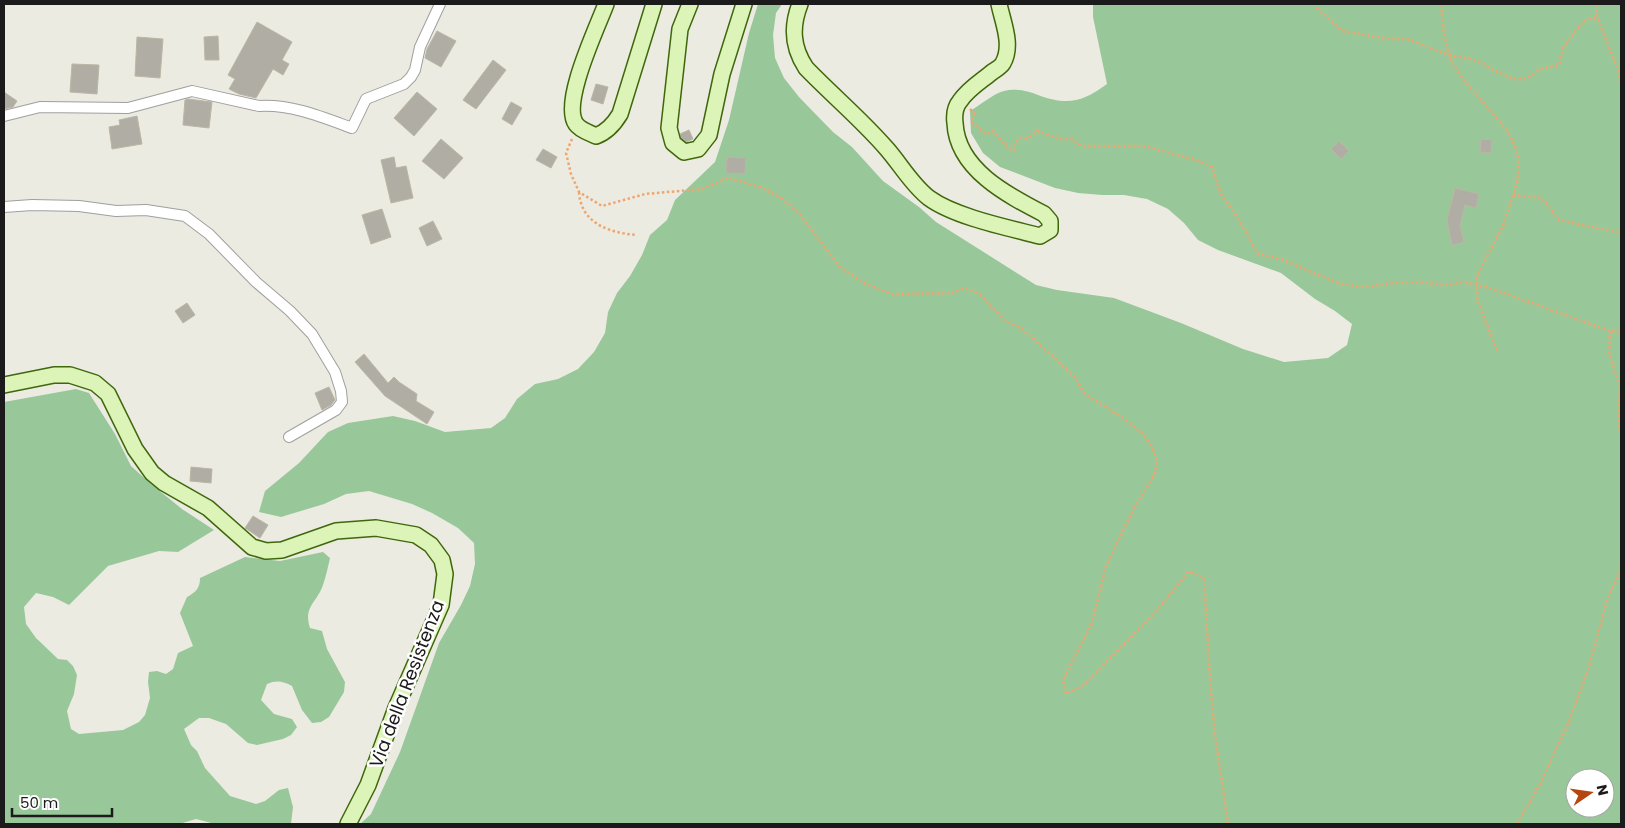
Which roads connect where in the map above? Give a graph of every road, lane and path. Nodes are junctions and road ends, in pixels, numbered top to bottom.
1 (440, 4) edge
2 (606, 4) edge
3 (654, 4) edge
4 (690, 4) edge
5 (744, 4) edge
6 (800, 4) edge
7 (999, 4) edge
8 (1313, 4) edge
9 (1441, 4) edge
10 (1596, 4) edge
11 (1597, 17) junction
12 (1449, 55) junction
13 (1621, 93) edge
14 (954, 115) junction
15 (4, 116) edge
16 (577, 126) junction
17 (578, 192) junction
18 (1513, 195) junction
19 (4, 207) edge
20 (1621, 233) edge
21 (637, 235) dead end
22 (1476, 285) junction
23 (1610, 331) junction
24 (1621, 332) edge
25 (1498, 352) dead end
26 (4, 385) edge
27 (289, 437) dead end
28 (1621, 441) edge
29 (1621, 470) edge
30 (348, 824) edge
31 (1228, 824) edge
32 (1517, 824) edge

1 - 15 street
2 - 16 street
3 - 16 street
4 - 5 street
6 - 14 street
7 - 14 street
8 - 12 path
9 - 12 path
10 - 11 path
11 - 12 path
11 - 13 path
12 - 18 path
14 - 22 path
16 - 17 path
17 - 21 path
17 - 31 path
18 - 20 path
18 - 22 path
19 - 27 street
22 - 23 path
22 - 25 path
23 - 24 path
23 - 28 path
26 - 30 street, Via della Resistenza
29 - 32 path

